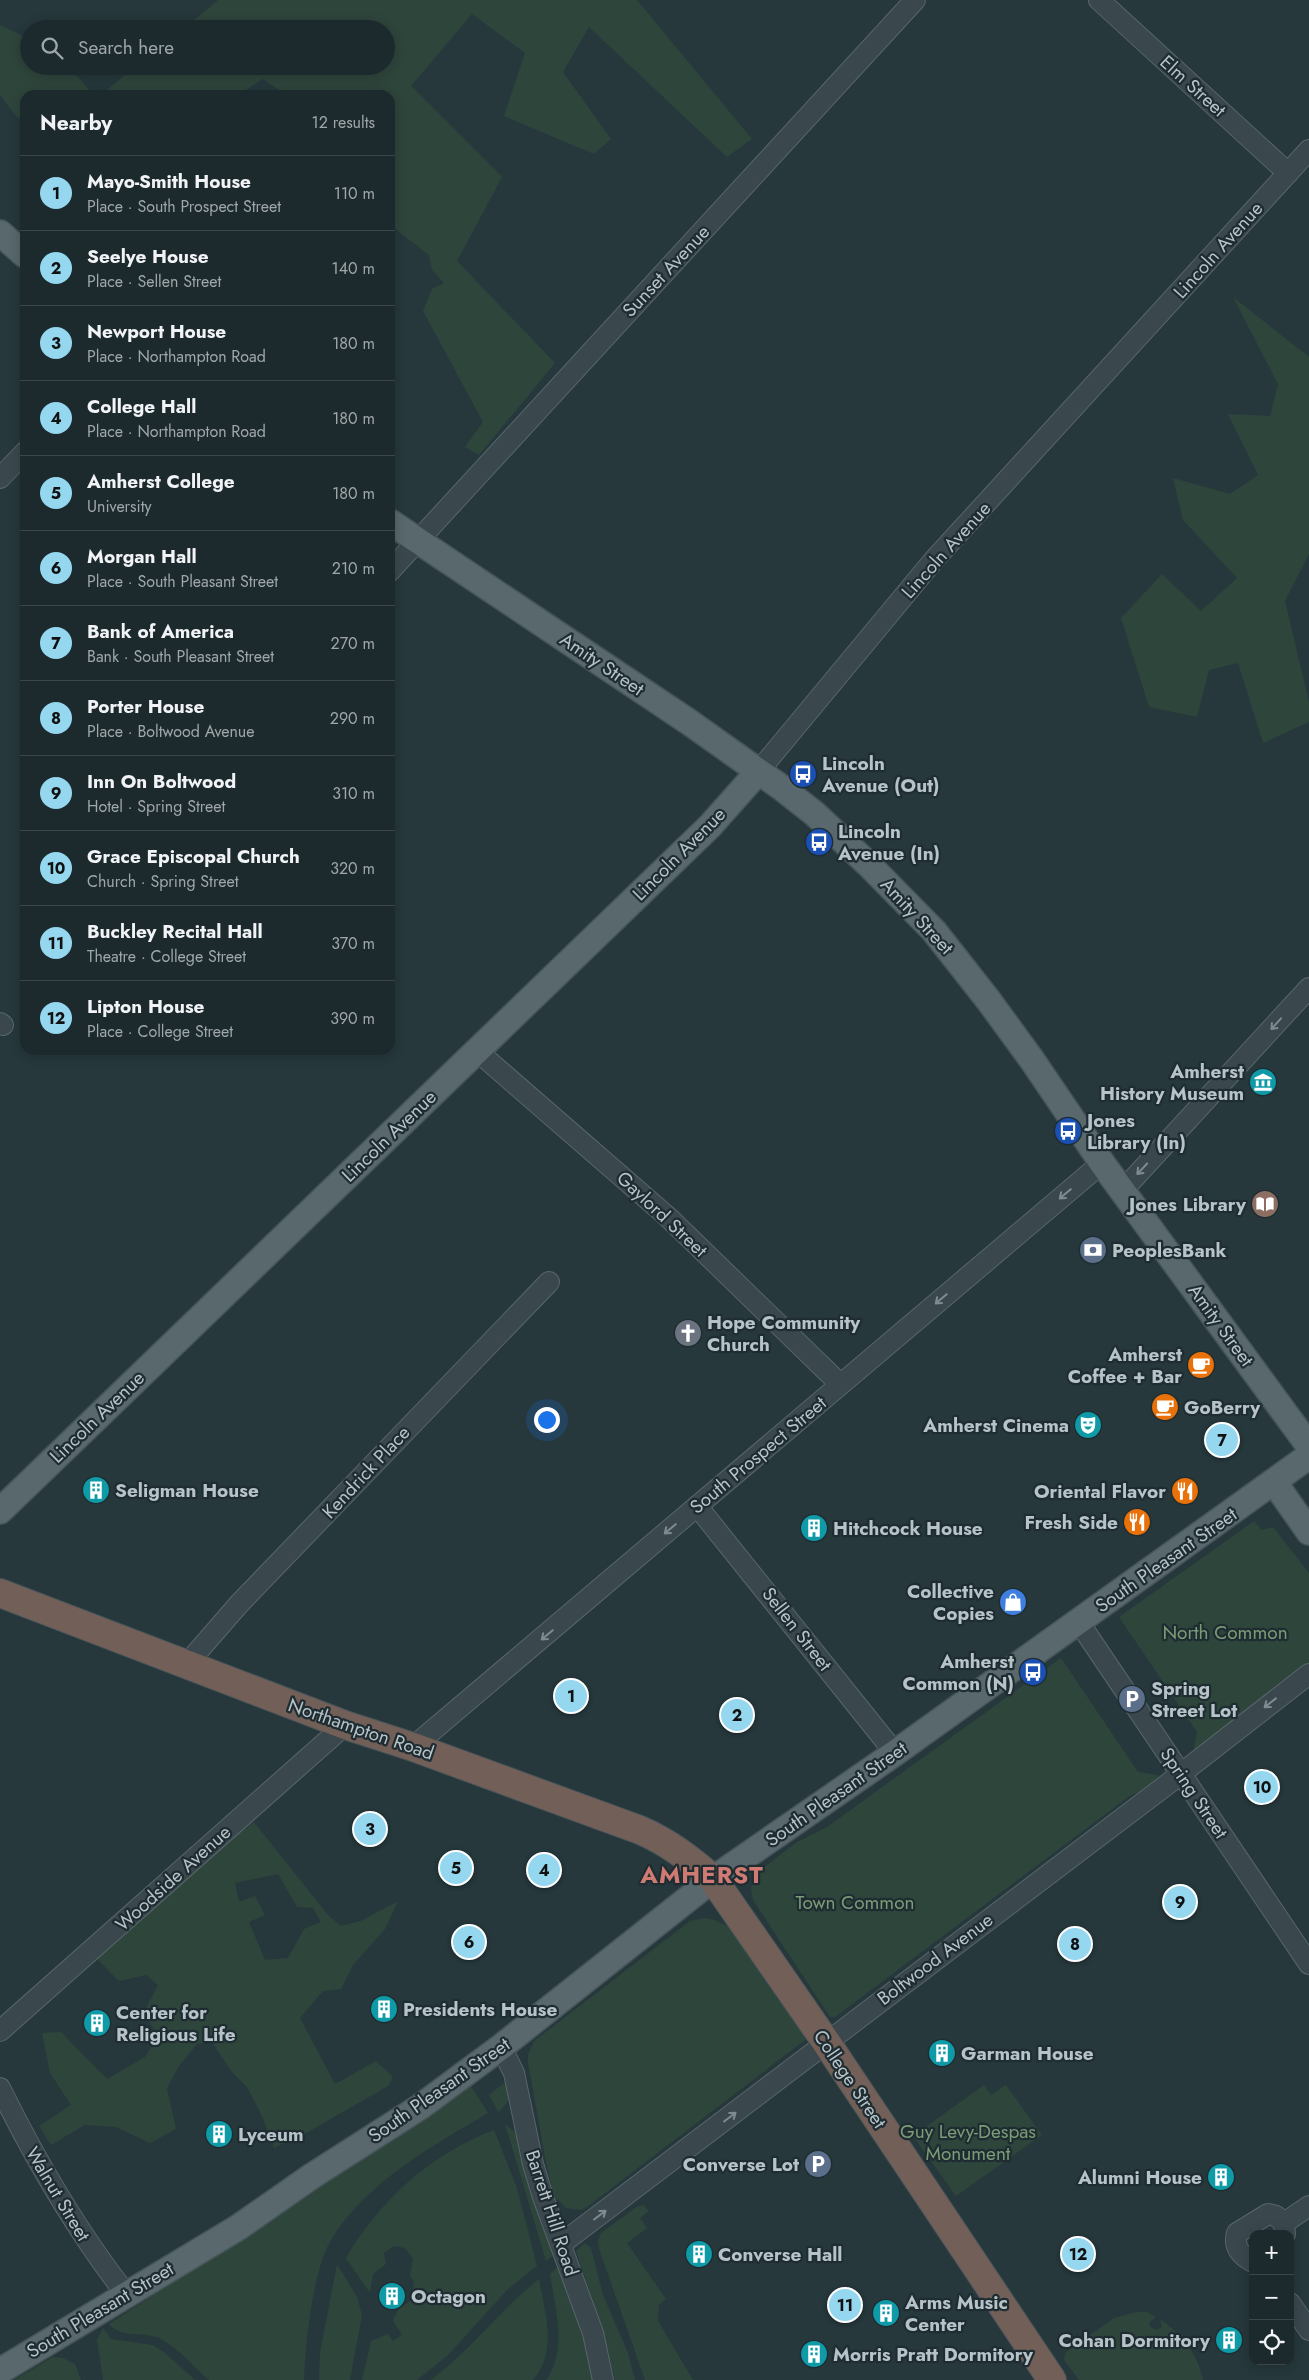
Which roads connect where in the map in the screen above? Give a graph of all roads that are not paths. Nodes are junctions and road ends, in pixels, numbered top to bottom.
1 (915, 0) edge
2 (1099, 0) edge
3 (1309, 150) edge
4 (1288, 173) junction
5 (0, 233) edge
6 (20, 251) edge
7 (20, 457) edge
8 (0, 478) edge
9 (395, 526) edge
10 (418, 542) junction
11 (395, 566) edge
12 (758, 772) junction
13 (1309, 988) edge
14 (477, 1051) junction
15 (1102, 1163) junction
16 (1123, 1190) junction
17 (549, 1282) dead end
18 (840, 1384) junction
19 (1309, 1446) edge
20 (1309, 1456) edge
21 (1274, 1482) junction
22 (698, 1506) junction
23 (0, 1511) edge
24 (1309, 1532) edge
25 (0, 1593) edge
26 (1078, 1621) junction
27 (186, 1665) junction
28 (1309, 1674) edge
29 (345, 1725) junction
30 (413, 1747) junction
31 (895, 1753) junction
32 (1181, 1774) junction
33 (713, 1879) junction
34 (1309, 1964) edge
35 (0, 2031) edge
36 (826, 2042) junction
37 (501, 2047) junction
38 (0, 2088) edge
39 (1309, 2206) edge
40 (1284, 2229) edge
41 (561, 2244) junction
42 (1249, 2259) edge
43 (126, 2294) junction
44 (1294, 2309) edge
45 (1309, 2330) edge
46 (0, 2372) edge
47 (1049, 2379) edge
48 (603, 2380) edge

1 - 10 street, Sunset Avenue
2 - 4 street, Elm Street
3 - 4 street, Lincoln Avenue
4 - 12 street, Lincoln Avenue
5 - 6 main road
7 - 8 street
9 - 10 main road, Amity Street
10 - 11 street, Sunset Avenue
10 - 12 main road, Amity Street
12 - 14 main road, Lincoln Avenue
12 - 15 main road, Amity Street
13 -> 16 street
14 - 18 street, Gaylord Street
14 - 23 main road, Lincoln Avenue
15 - 16 main road, Amity Street
15 -> 18 street, South Prospect Street
16 - 19 main road, Amity Street
17 - 27 street, Kendrick Place
18 - 22 street, South Prospect Street
20 - 21 main road, South Pleasant Street
21 - 24 main road
21 - 26 main road, South Pleasant Street
22 -> 30 street, South Prospect Street
22 - 31 street, Sellen Street
25 - 27 highway, Northampton Road
26 - 31 main road, South Pleasant Street
26 - 32 street, Spring Street
27 - 29 highway, Northampton Road
28 -> 32 street, Boltwood Avenue
29 - 30 highway, Northampton Road
29 - 35 street, Woodside Avenue
30 - 33 highway, Northampton Road
31 - 33 main road, South Pleasant Street
32 - 34 street, Spring Street
32 - 36 street, Boltwood Avenue
33 - 36 highway, College Street
33 - 37 main road, South Pleasant Street
41 -> 36 street, Boltwood Avenue
36 - 47 highway, College Street
37 - 41 street, Barrett Hill Road
37 - 43 main road, South Pleasant Street
38 - 43 street, Walnut Street
39 - 40 street
40 - 42 street
41 - 48 street, Barrett Hill Road
43 - 46 main road, South Pleasant Street
44 - 45 street

